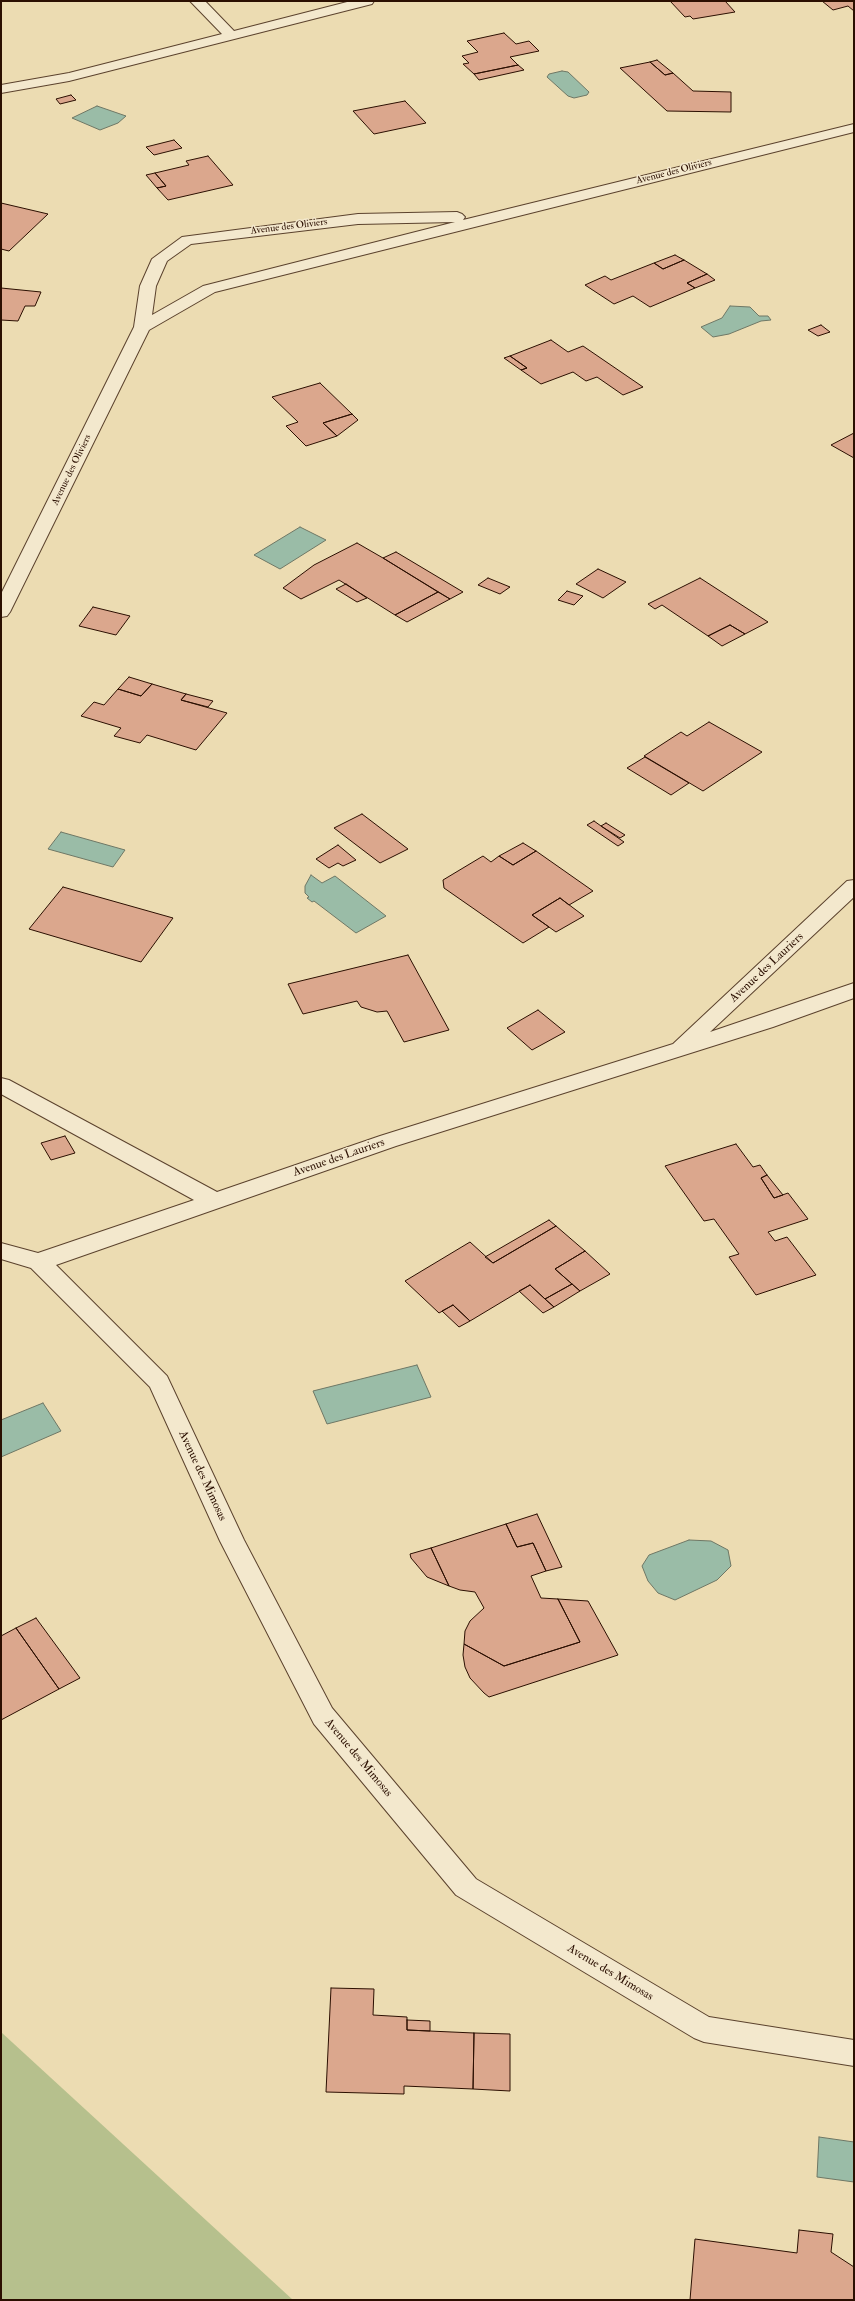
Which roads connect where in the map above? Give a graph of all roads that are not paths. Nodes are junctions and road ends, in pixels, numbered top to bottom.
1 (197, 1) edge
2 (368, 1) edge
3 (232, 36) junction
4 (1, 89) edge
5 (854, 128) edge
6 (495, 216) junction
7 (142, 327) junction
8 (1, 612) edge
9 (854, 886) edge
10 (854, 990) edge
11 (679, 1049) junction
12 (1, 1085) edge
13 (214, 1201) junction
14 (1, 1251) edge
15 (39, 1262) junction
16 (854, 2053) edge

1 - 3 street
2 - 3 street
3 - 4 street
5 - 6 street, Avenue des Oliviers
6 - 7 street, Avenue des Oliviers
6 - 7 street, Avenue des Oliviers
7 - 8 street, Avenue des Oliviers
9 - 11 street, Avenue des Lauriers
10 - 11 street, Avenue des Lauriers
11 - 13 street, Avenue des Lauriers
12 - 13 street
13 - 15 street, Avenue des Lauriers
14 - 15 street
15 - 16 street, Avenue des Mimosas

